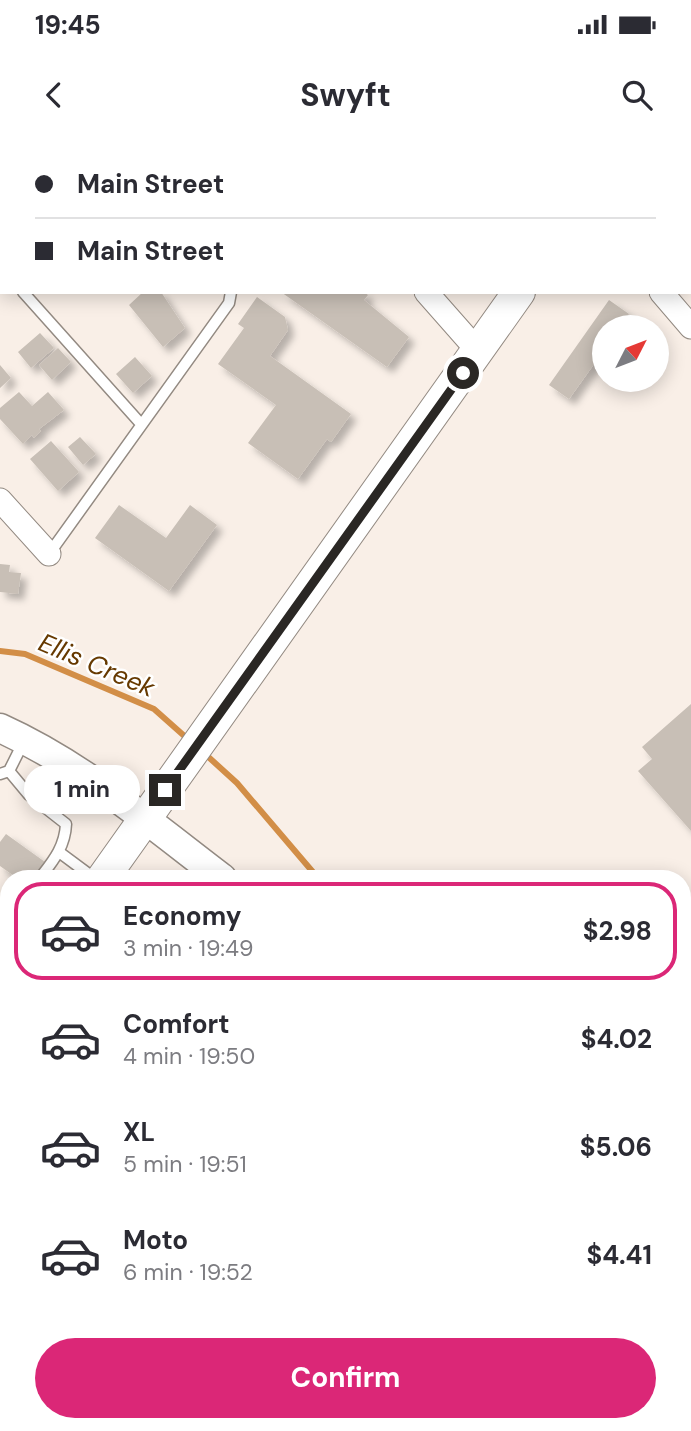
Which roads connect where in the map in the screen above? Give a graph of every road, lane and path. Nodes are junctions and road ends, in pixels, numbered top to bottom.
1 (25, 294) edge
2 (231, 294) edge
3 (428, 294) edge
4 (518, 294) edge
5 (663, 294) edge
6 (691, 327) edge
7 (478, 351) junction
8 (141, 424) junction
9 (0, 500) edge
10 (49, 554) joint
11 (13, 734) edge
12 (4, 772) edge
13 (145, 819) junction
14 (59, 852) junction
15 (46, 870) edge
16 (83, 870) edge
17 (109, 870) edge
18 (212, 870) edge

1 - 8 lane
2 - 8 lane
3 - 7 street
4 - 7 main road
5 - 6 street
7 - 13 main road
8 - 10 lane
9 - 10 street
11 - 12 lane
11 - 13 street
12 - 14 lane
13 - 17 main road
13 - 18 street
14 - 15 lane
14 - 16 lane

